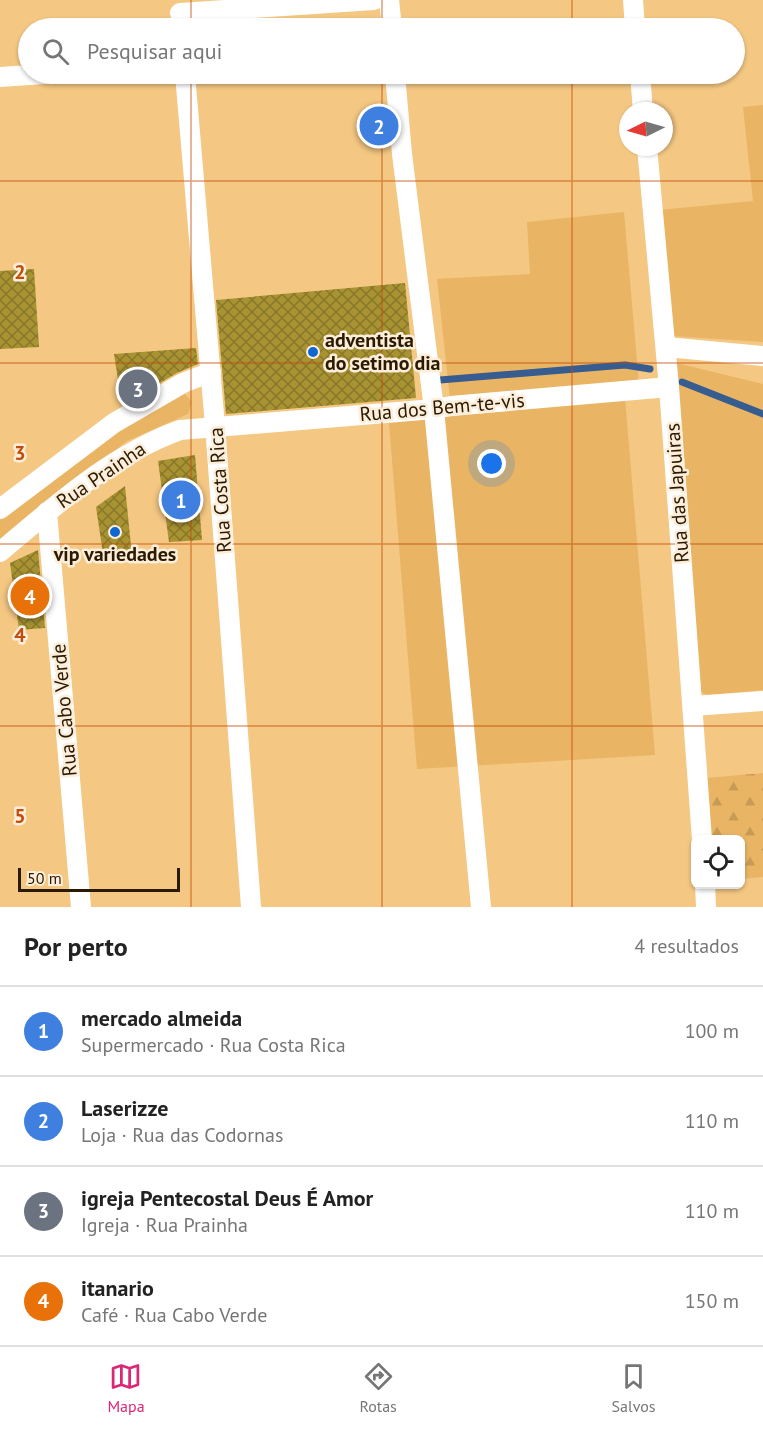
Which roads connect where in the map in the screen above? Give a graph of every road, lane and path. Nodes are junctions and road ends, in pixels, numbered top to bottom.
1 (374, 0) edge
2 (389, 0) edge
3 (633, 0) edge
4 (180, 14) edge
5 (391, 18) edge
6 (634, 18) edge
7 (18, 76) edge
8 (0, 77) edge
9 (185, 84) edge
10 (396, 84) edge
11 (641, 84) edge
12 (642, 102) edge
13 (648, 156) edge
14 (666, 347) junction
15 (763, 356) edge
16 (211, 372) junction
17 (669, 387) junction
18 (434, 409) junction
19 (215, 426) junction
20 (0, 509) edge
21 (47, 512) junction
22 (0, 552) edge
23 (763, 701) edge
24 (693, 706) junction
25 (702, 835) edge
26 (705, 889) edge
27 (81, 907) edge
28 (250, 907) edge
29 (481, 907) edge
30 (706, 907) edge

1 - 4 street
2 - 5 street
3 - 6 street
7 - 8 street
9 - 16 street, Rua Costa Rica
10 - 18 street
11 - 12 street
13 - 14 street, Rua das Japuiras
14 - 15 street
14 - 17 street, Rua das Japuiras
16 - 19 street, Rua Costa Rica
16 - 20 street, Rua Prainha
17 - 18 street, Rua dos Bem-te-vis
17 - 24 street, Rua das Japuiras
18 - 19 street, Rua dos Bem-te-vis
18 - 29 street
19 - 21 street, Rua Prainha
19 - 28 street, Rua Costa Rica
21 - 22 street, Rua Prainha
21 - 27 street, Rua Cabo Verde
23 - 24 street
24 - 25 street, Rua das Japuiras
26 - 30 street

